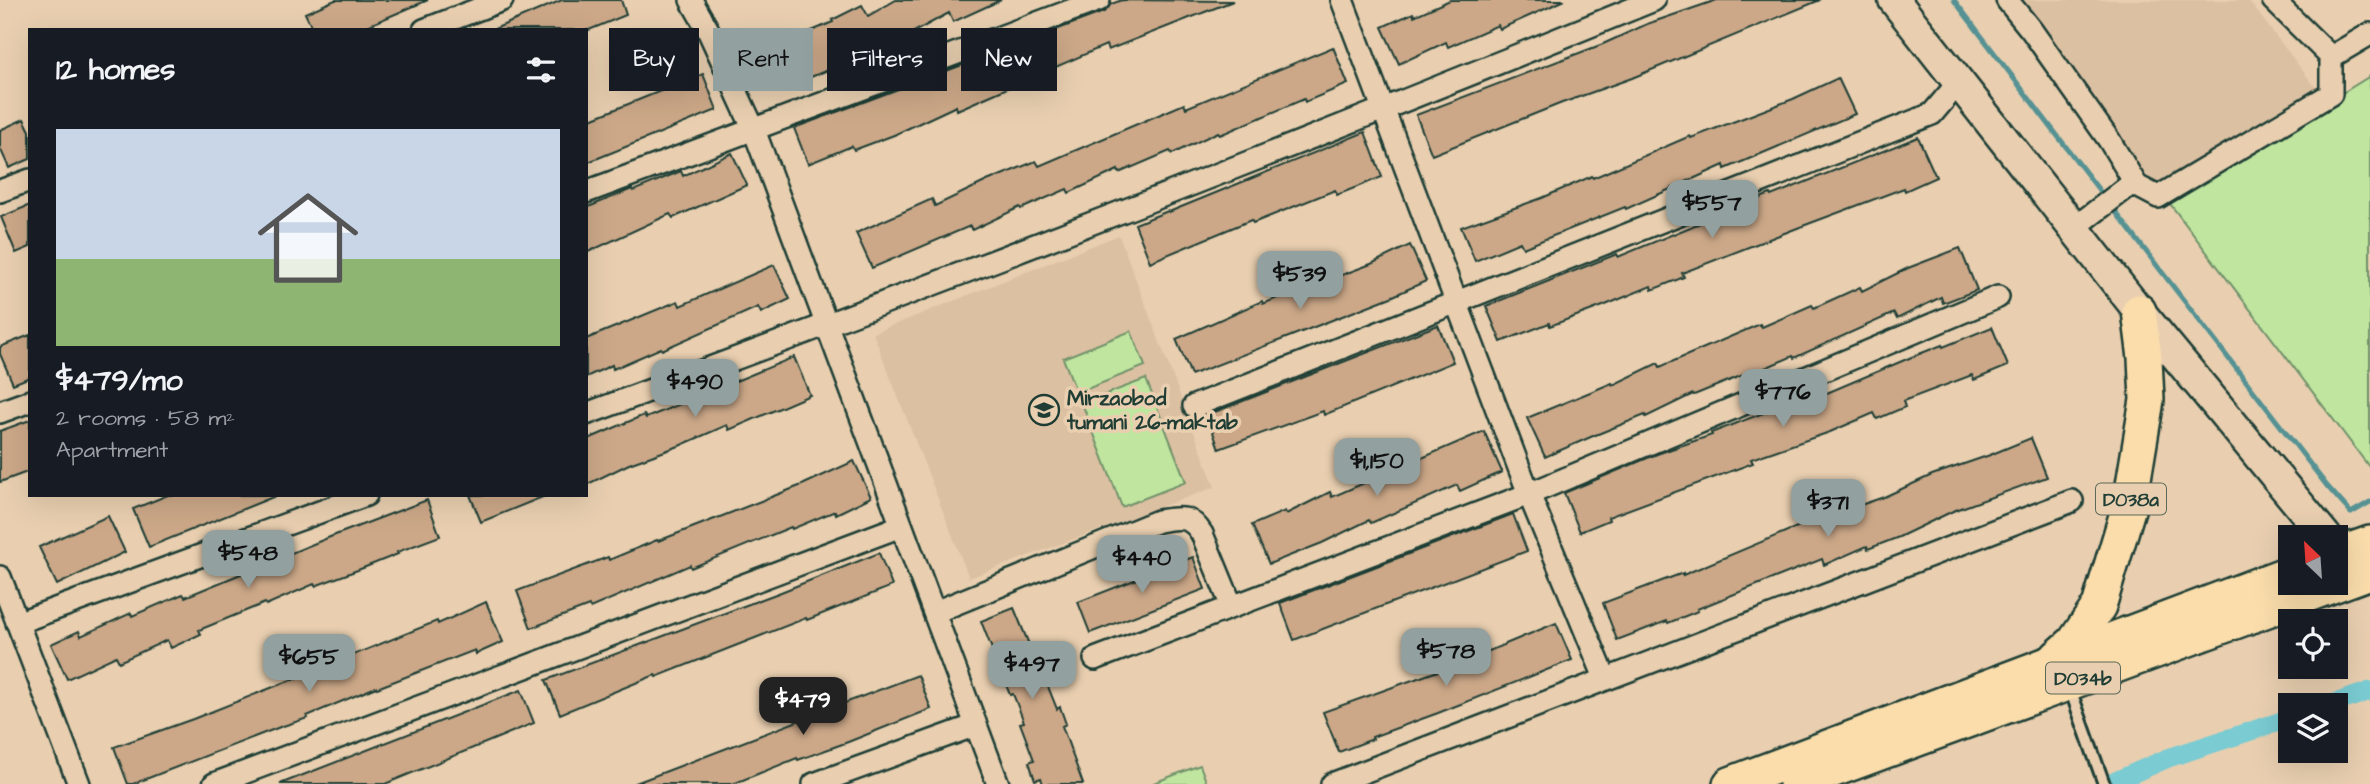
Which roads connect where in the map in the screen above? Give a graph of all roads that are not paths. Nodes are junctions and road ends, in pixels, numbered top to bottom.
1 (502, 0) edge
2 (691, 0) edge
3 (1099, 0) edge
4 (1342, 0) edge
5 (1654, 0) edge
6 (1894, 0) edge
7 (2007, 0) edge
8 (2273, 0) edge
9 (429, 28) edge
10 (2370, 34) edge
11 (2331, 57) junction
12 (1959, 82) junction
13 (1384, 111) junction
14 (754, 130) junction
15 (28, 181) edge
16 (2134, 182) junction
17 (0, 191) edge
18 (588, 191) edge
19 (2074, 228) junction
20 (1998, 297) dead end
21 (1456, 303) junction
22 (2138, 311) junction
23 (828, 325) junction
24 (28, 402) edge
25 (1194, 406) dead end
26 (0, 412) edge
27 (588, 413) edge
28 (1529, 494) junction
29 (361, 497) edge
30 (2072, 501) dead end
31 (901, 526) junction
32 (2352, 558) edge
33 (0, 577) edge
34 (2278, 578) edge
35 (1232, 607) junction
36 (935, 612) junction
37 (17, 623) junction
38 (1095, 659) dead end
39 (2059, 673) junction
40 (1605, 678) junction
41 (976, 725) junction
42 (79, 784) edge
43 (214, 784) edge
44 (814, 784) edge
45 (998, 784) edge
46 (1332, 784) edge
47 (1730, 784) edge
48 (1796, 784) edge
49 (2104, 784) edge

1 - 9 street
2 - 14 street
3 - 14 street
4 - 13 street
5 - 13 street
6 - 12 main road, D038a
7 - 16 street
8 - 11 street
10 - 11 street
11 - 16 street
12 - 19 main road, D038a
12 - 21 street
13 - 21 street
13 - 23 street
14 - 18 street
14 - 23 street
15 - 17 street
16 - 19 street
19 - 22 main road, D038a
20 - 28 street
21 - 25 street
21 - 28 street
22 - 32 main road, D038a
22 - 39 main road, D038a
23 - 27 street
23 - 31 street
24 - 26 street
28 - 35 street
28 - 40 street
29 - 37 street
30 - 40 street
31 - 36 street
31 - 43 street
32 - 39 main road, D034b
33 - 37 street
34 - 39 main road, D034b
35 - 36 street
35 - 38 street
36 - 41 street
37 - 42 street
39 - 47 main road, D034b
39 - 48 main road, D034b
39 - 49 lane
40 - 46 street
41 - 44 street
41 - 45 street

